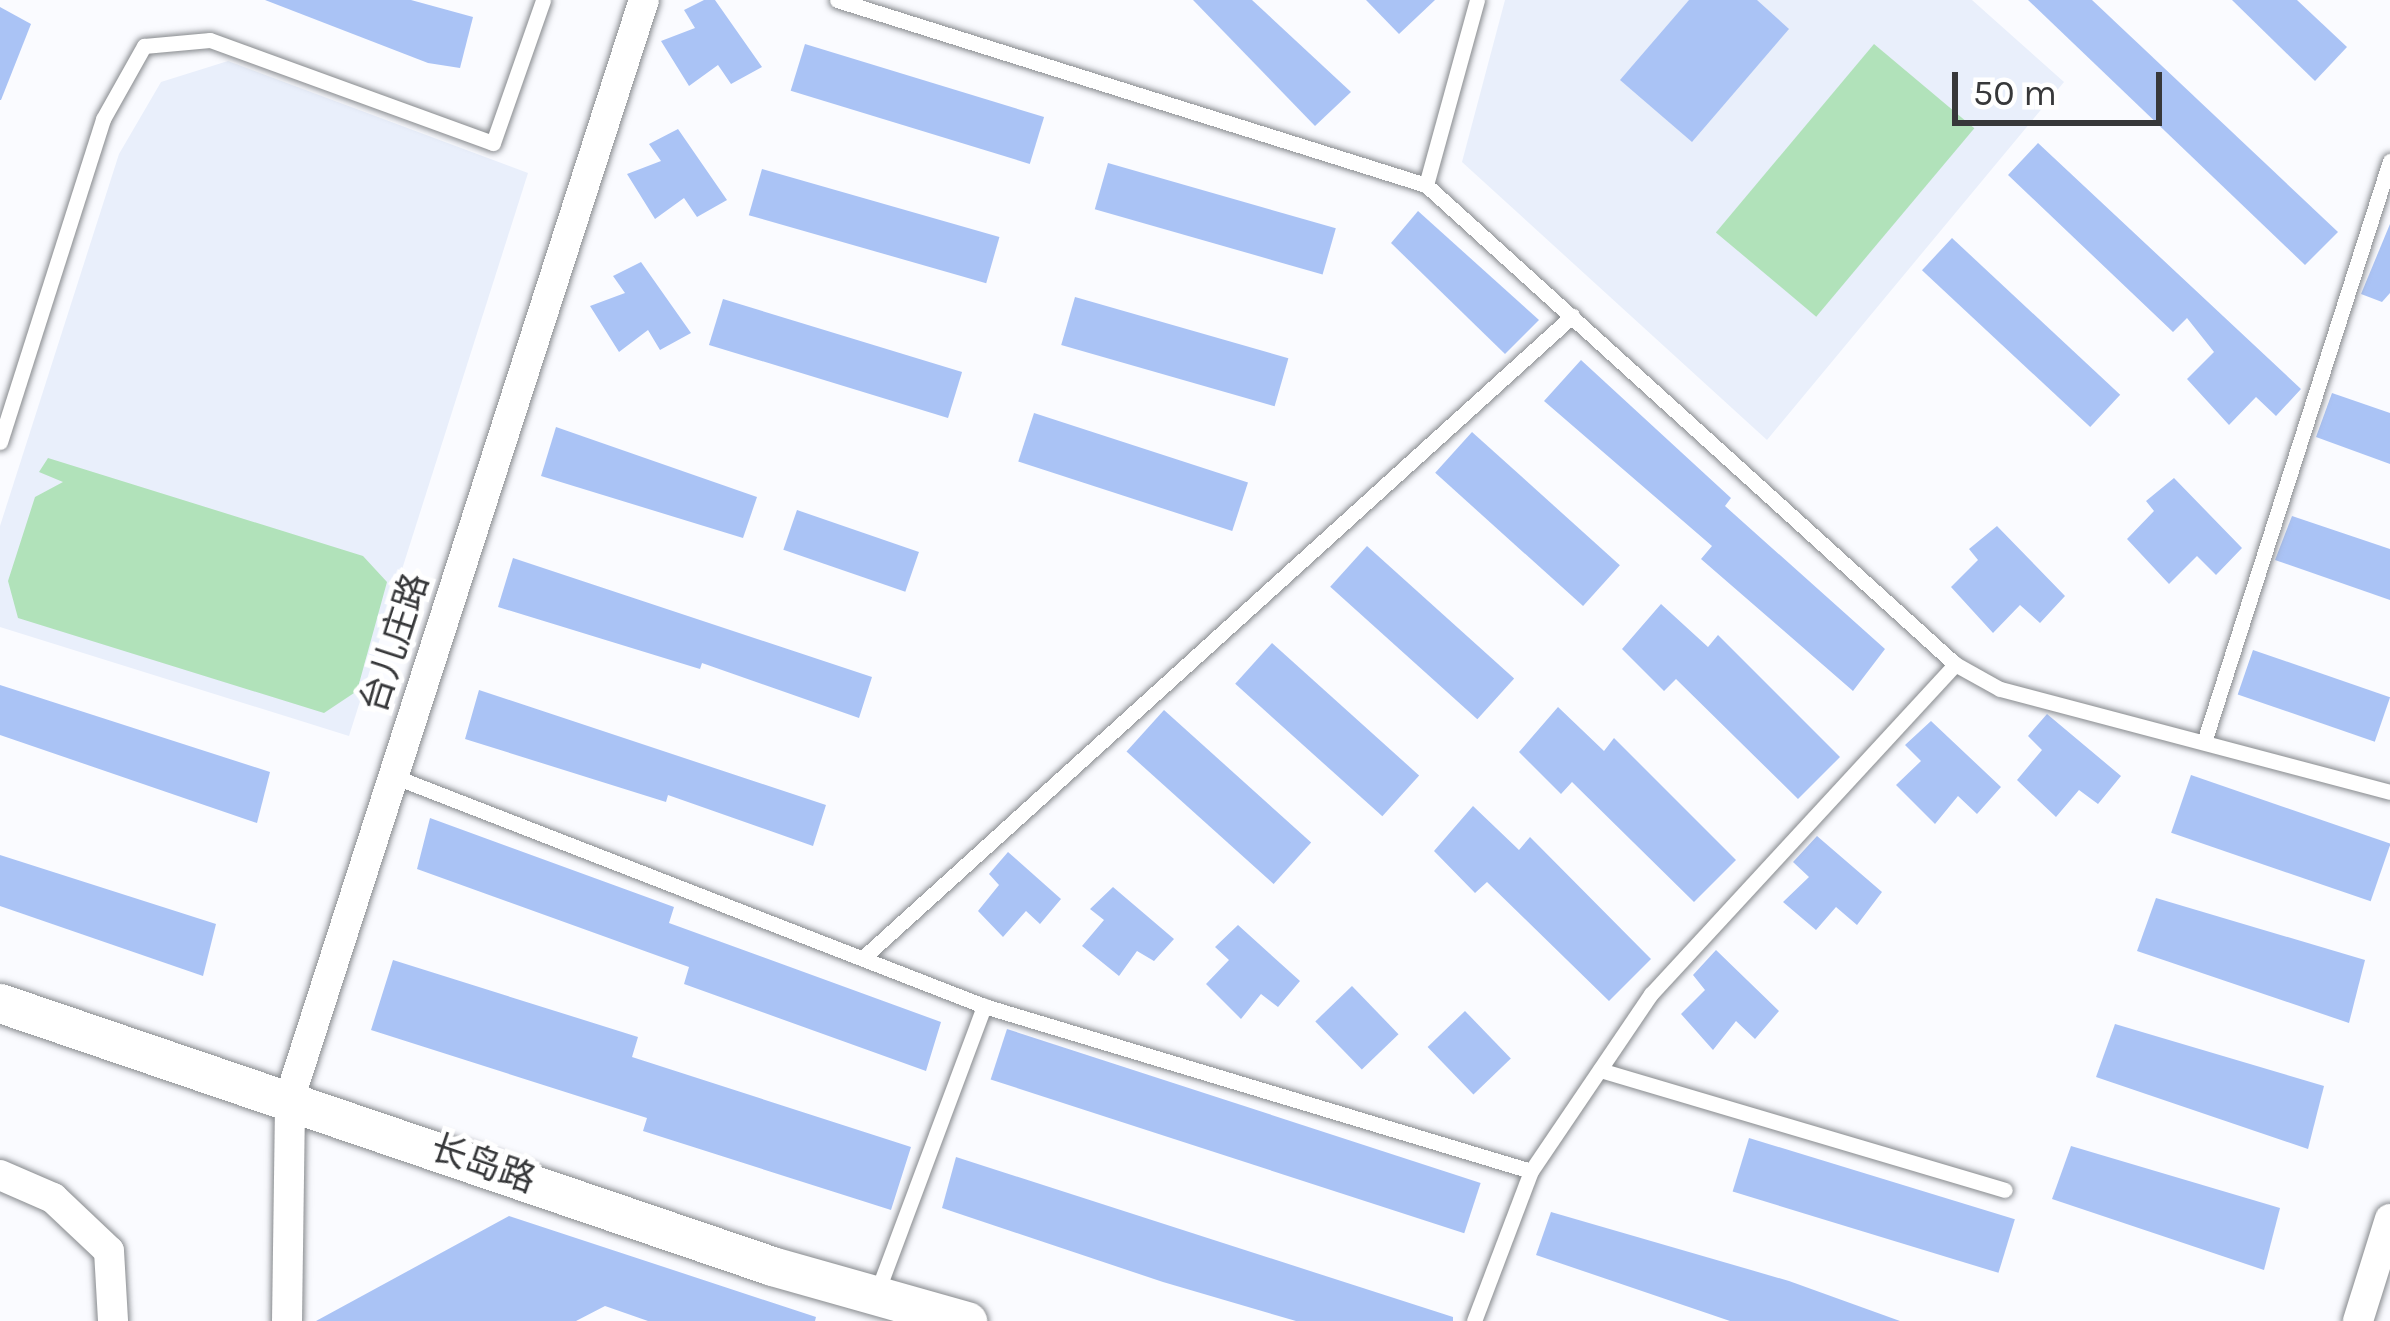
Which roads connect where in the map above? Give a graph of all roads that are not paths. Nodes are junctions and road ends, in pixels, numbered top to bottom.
1 (543, 0) edge
2 (644, 0) edge
3 (837, 0) edge
4 (1477, 0) edge
5 (2390, 161) edge
6 (1426, 185) junction
7 (1572, 316) junction
8 (0, 442) edge
9 (1955, 664) junction
10 (2205, 740) junction
11 (393, 776) junction
12 (2390, 792) edge
13 (865, 956) junction
14 (0, 1003) edge
15 (984, 1006) junction
16 (1600, 1070) junction
17 (290, 1097) junction
18 (1531, 1171) junction
19 (0, 1175) edge
20 (2005, 1190) dead end
21 (2390, 1219) edge
22 (876, 1295) junction
23 (113, 1321) edge
24 (287, 1321) edge
25 (967, 1321) edge
26 (1474, 1321) edge
27 (2358, 1321) edge

1 - 8 lane
2 - 11 street, 台儿庄路
3 - 6 lane
4 - 6 lane
5 - 10 lane
6 - 7 lane
7 - 9 lane
7 - 13 lane
9 - 10 lane
9 - 16 lane
10 - 12 lane
11 - 13 lane
11 - 17 street, 台儿庄路
13 - 15 lane
14 - 17 street, 长岛路
15 - 18 lane
15 - 22 lane
16 - 18 lane
16 - 20 lane
17 - 22 street, 长岛路
17 - 24 street, 台儿庄路
18 - 26 lane
19 - 23 street
21 - 27 street
22 - 25 street, 长岛路

